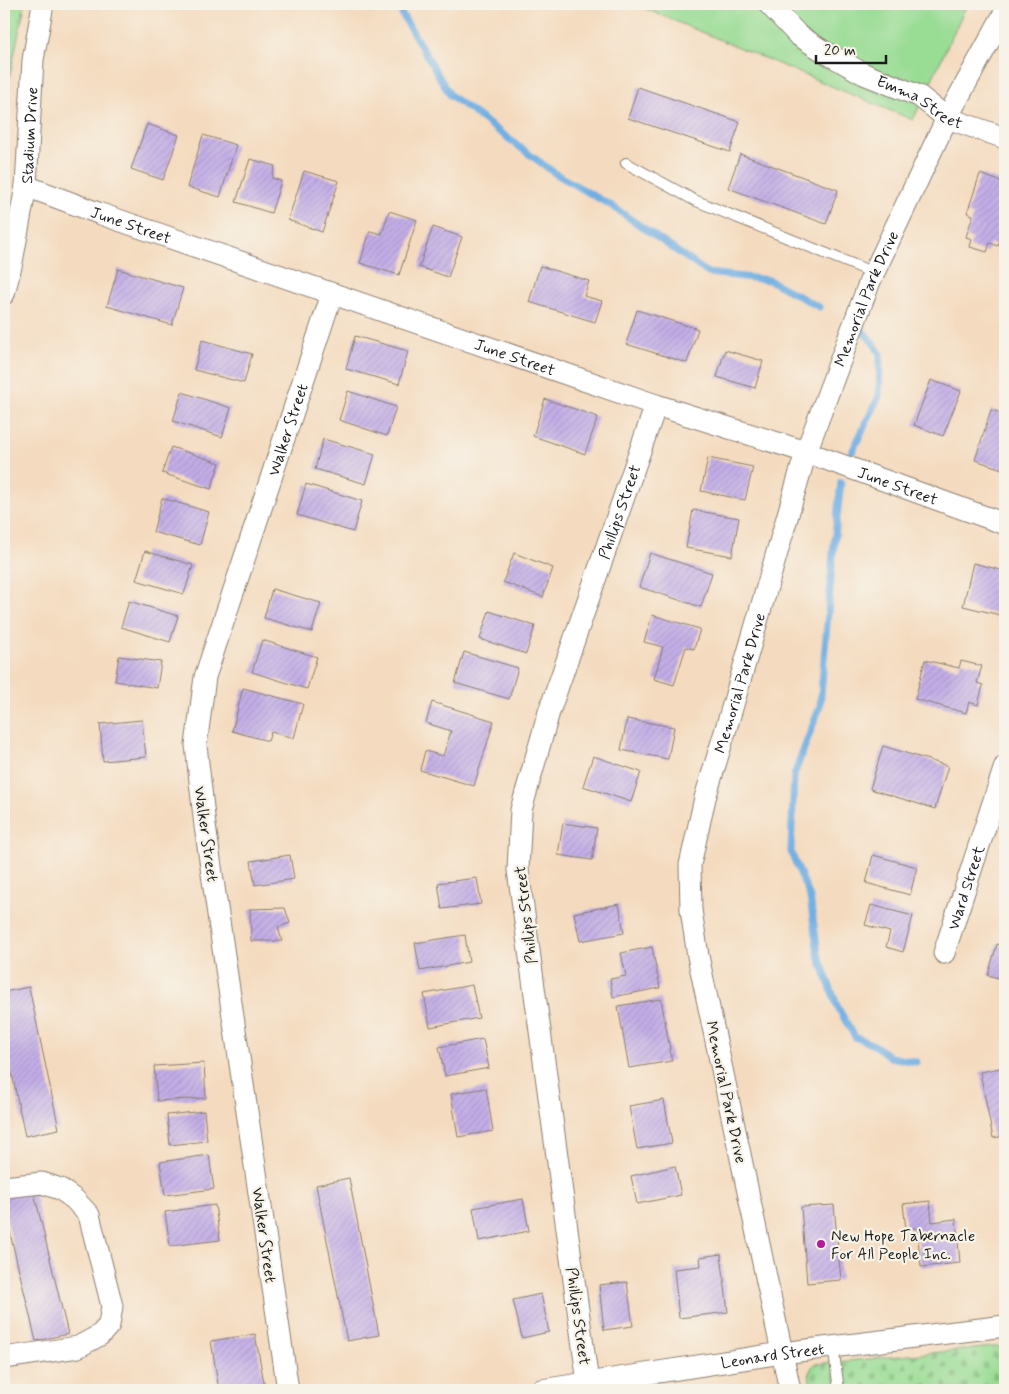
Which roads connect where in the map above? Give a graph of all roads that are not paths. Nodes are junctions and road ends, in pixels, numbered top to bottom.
1 (43, 4) edge
2 (770, 4) edge
3 (1005, 12) edge
4 (947, 118) junction
5 (1005, 138) edge
6 (626, 163) dead end
7 (26, 186) junction
8 (874, 273) junction
9 (4, 294) edge
10 (332, 294) junction
11 (656, 405) junction
12 (806, 452) junction
13 (1005, 524) edge
14 (1005, 766) edge
15 (944, 953) dead end
16 (4, 1187) edge
17 (1005, 1326) edge
18 (833, 1346) junction
19 (782, 1353) junction
20 (4, 1358) edge
21 (588, 1383) junction
22 (288, 1390) edge
23 (541, 1390) edge
24 (790, 1390) edge
25 (839, 1390) edge

1 - 7 street, Stadium Drive
2 - 4 street, Emma Street
3 - 4 street, Memorial Park Drive
4 - 5 street, Emma Street
4 - 8 street, Memorial Park Drive
6 - 8 lane
7 - 9 street, Stadium Drive
7 - 10 street, June Street
8 - 12 street, Memorial Park Drive
10 - 11 street, June Street
10 - 22 street, Walker Street
11 - 12 street, June Street
11 - 21 street, Phillips Street
12 - 13 street, June Street
12 - 19 street, Memorial Park Drive
14 - 15 street, Ward Street
16 - 20 street
17 - 18 street, Leonard Street
18 - 19 street, Leonard Street
18 - 25 lane
19 - 21 street, Leonard Street
19 - 24 street, Memorial Park Drive
21 - 23 street, Leonard Street

